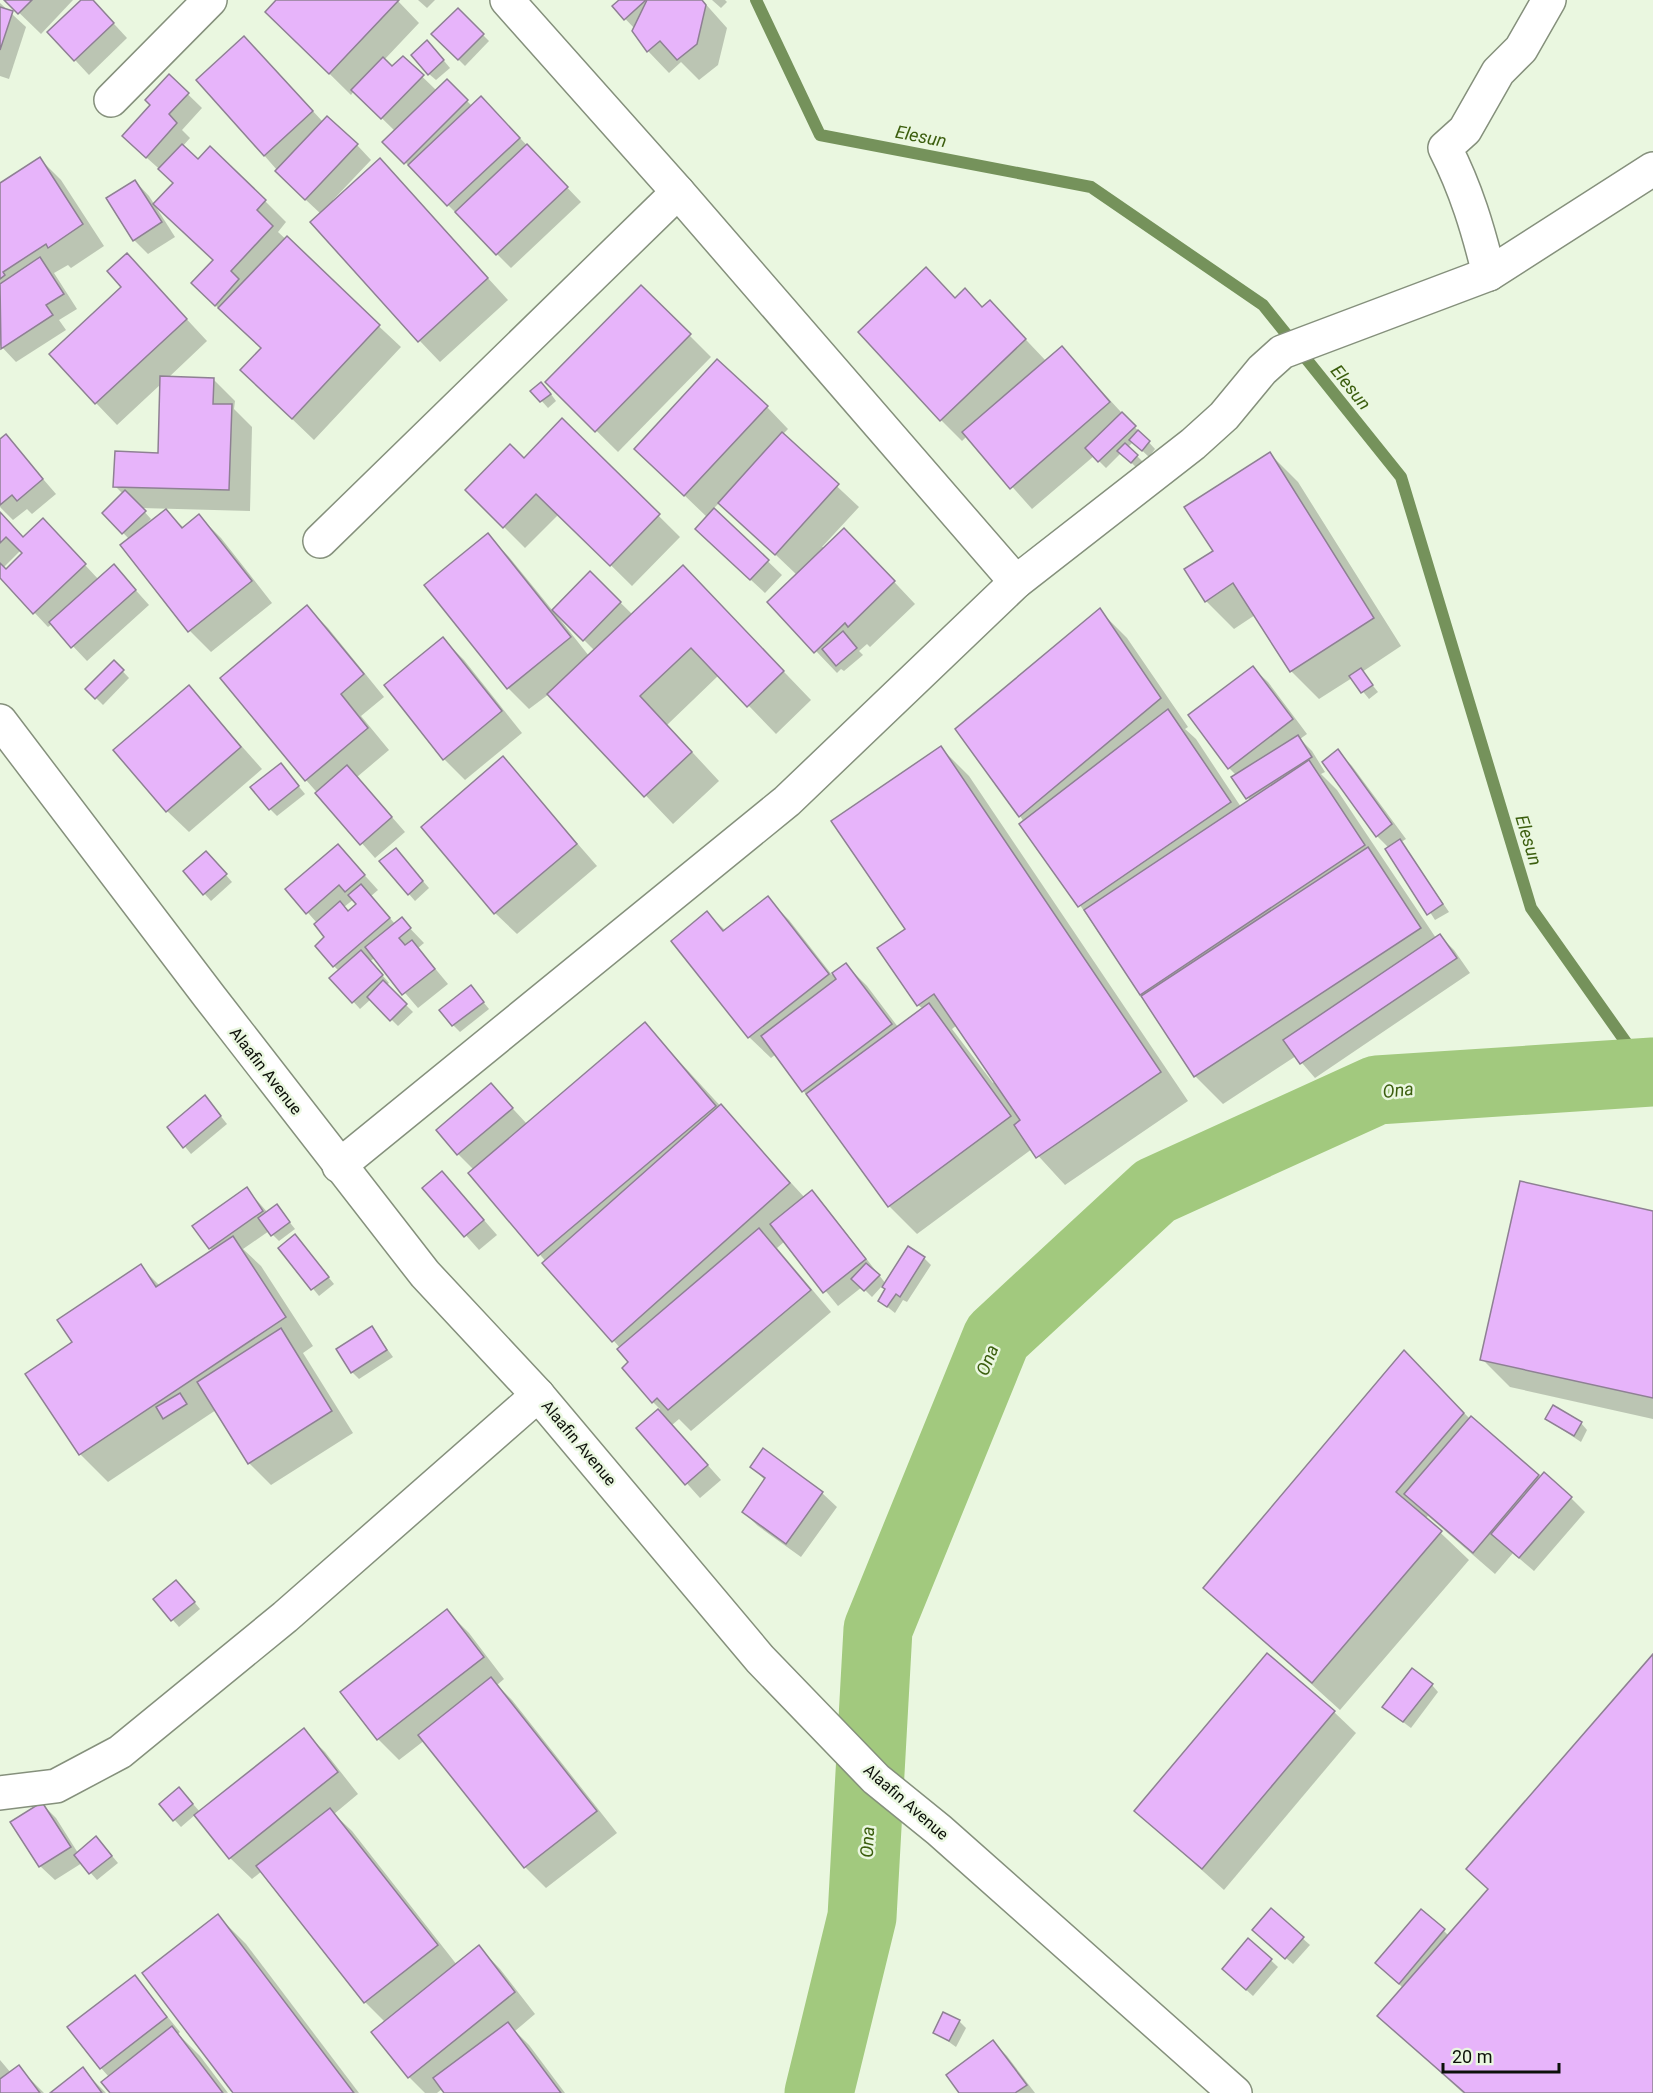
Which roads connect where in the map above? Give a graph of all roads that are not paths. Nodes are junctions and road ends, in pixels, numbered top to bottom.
1 (210, 0) edge
2 (507, 0) edge
3 (1549, 0) edge
4 (111, 100) dead end
5 (1653, 169) edge
6 (678, 192) junction
7 (1489, 274) junction
8 (320, 542) dead end
9 (1016, 582) junction
10 (0, 721) edge
11 (339, 1166) junction
12 (538, 1395) junction
13 (0, 1793) edge
14 (1235, 2093) edge

1 - 4 street
2 - 6 street
3 - 7 street
5 - 7 street
6 - 8 street
6 - 9 street
7 - 9 street
9 - 11 street
10 - 11 street, Alaafin Avenue
11 - 12 street, Alaafin Avenue
12 - 13 street
12 - 14 street, Alaafin Avenue

